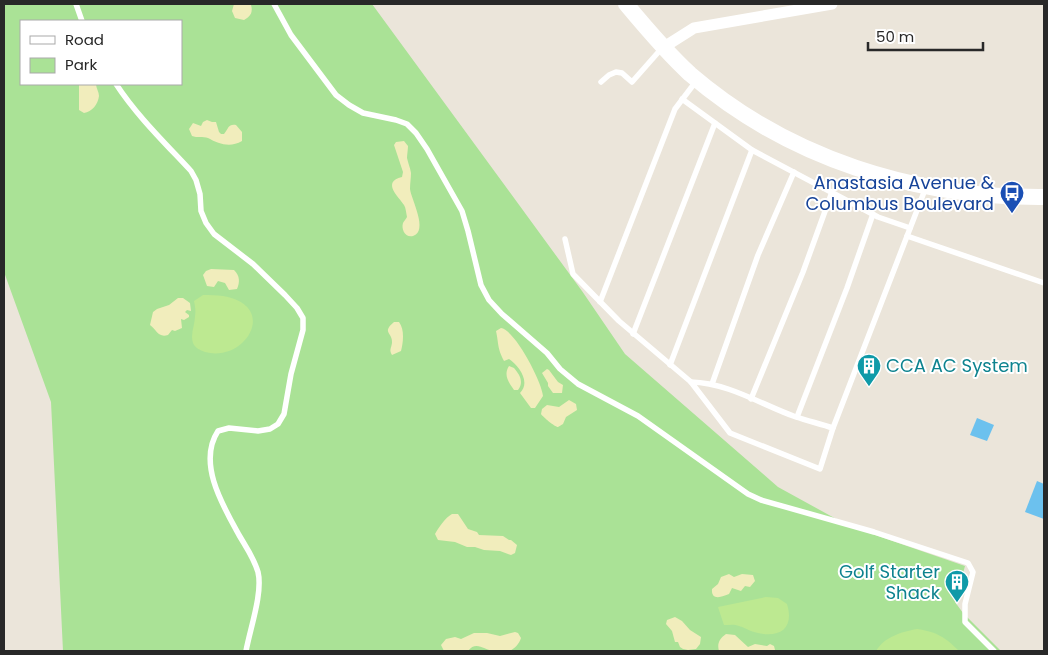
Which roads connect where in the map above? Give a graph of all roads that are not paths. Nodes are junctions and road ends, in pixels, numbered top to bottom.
1 (76, 4) edge
2 (274, 4) edge
3 (626, 4) edge
4 (832, 4) edge
5 (82, 20) edge
6 (664, 47) junction
7 (698, 80) junction
8 (601, 82) dead end
9 (117, 85) edge
10 (682, 99) junction
11 (715, 123) junction
12 (752, 150) junction
13 (794, 172) junction
14 (926, 187) junction
15 (832, 192) junction
16 (1044, 197) edge
17 (873, 214) junction
18 (910, 228) junction
19 (907, 236) junction
20 (565, 239) dead end
21 (1044, 283) edge
22 (600, 302) junction
23 (633, 334) junction
24 (670, 365) junction
25 (691, 382) junction
26 (712, 384) junction
27 (751, 399) junction
28 (797, 417) junction
29 (833, 428) junction
30 (246, 651) edge
31 (994, 651) edge

1 - 5 lane
2 - 31 lane
3 - 6 street
4 - 6 street
6 - 7 street
6 - 8 lane
7 - 10 lane
7 - 14 street
9 - 30 lane
10 - 11 lane
10 - 22 lane
11 - 12 lane
11 - 23 lane
12 - 13 lane
12 - 24 lane
13 - 15 lane
13 - 26 lane
14 - 16 street
14 - 18 lane
15 - 17 lane
15 - 27 lane
17 - 18 lane
17 - 28 lane
18 - 19 lane
19 - 21 lane
19 - 29 lane
20 - 22 lane
22 - 23 lane
23 - 24 lane
24 - 25 lane
25 - 26 lane
25 - 29 lane
26 - 27 lane
27 - 28 lane
28 - 29 lane

